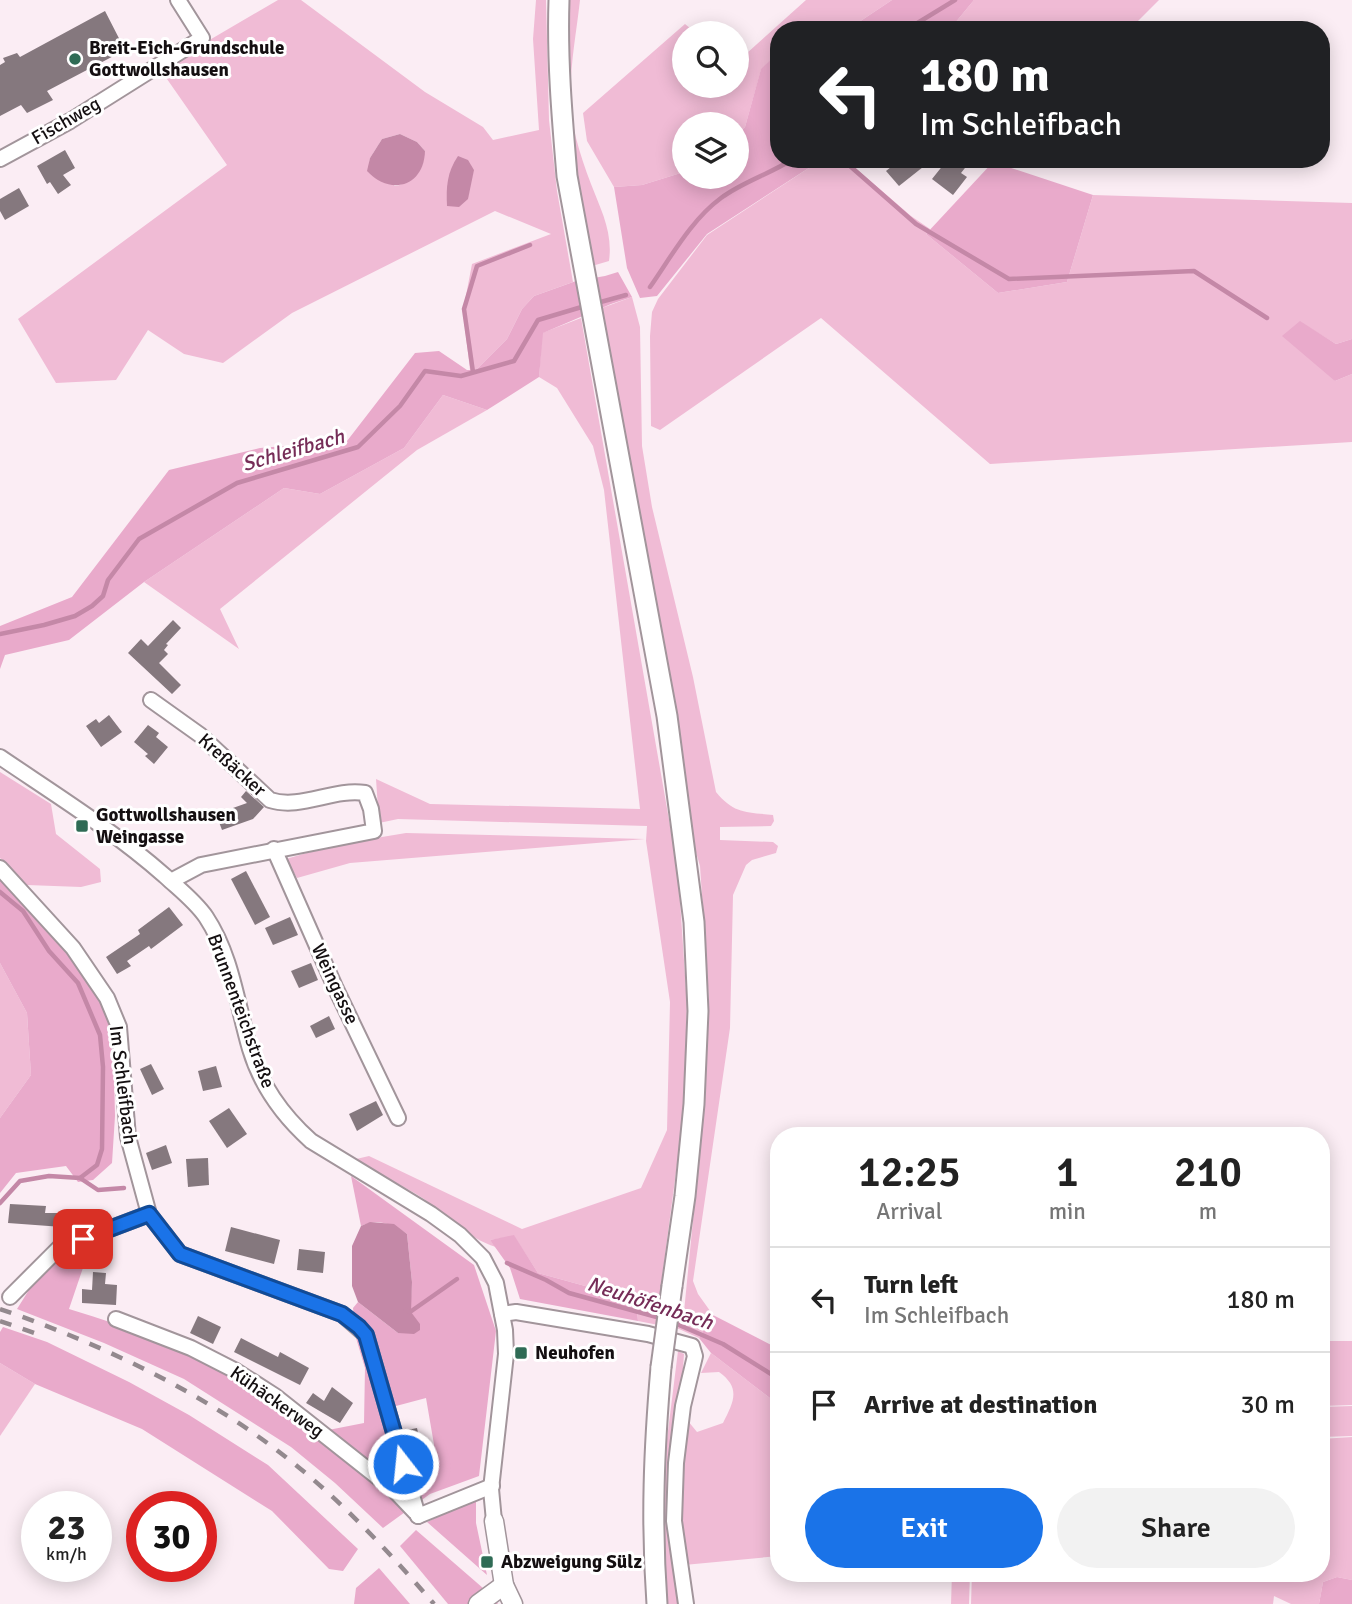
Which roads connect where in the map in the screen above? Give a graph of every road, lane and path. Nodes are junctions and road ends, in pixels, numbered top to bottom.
1 (178, 0) edge
2 (559, 0) edge
3 (0, 159) edge
4 (151, 699) dead end
5 (0, 757) edge
6 (274, 849) junction
7 (0, 868) edge
8 (171, 881) junction
9 (398, 1118) dead end
10 (149, 1214) junction
11 (10, 1297) dead end
12 (502, 1314) junction
13 (116, 1319) dead end
14 (492, 1486) junction
15 (418, 1516) junction
16 (494, 1521) joint
17 (504, 1586) junction
18 (478, 1604) edge
19 (513, 1604) edge
20 (657, 1604) edge
21 (686, 1604) edge

1 - 3 street, Fischweg
2 - 20 main road, bridge
4 - 6 street, Kreßäcker
5 - 8 street, Brunnenteichstraße
6 - 8 street
6 - 9 street, Weingasse
7 - 10 street, Im Schleifbach
8 - 12 street, Brunnenteichstraße
10 - 11 street
10 - 15 street, Im Schleifbach
12 - 14 street, Brunnenteichstraße
12 - 21 street
13 - 15 street, Kühäckerweg
14 - 15 street
14 - 16 street, Brunnenteichstraße
16 - 17 street
17 - 18 street
17 - 19 street

